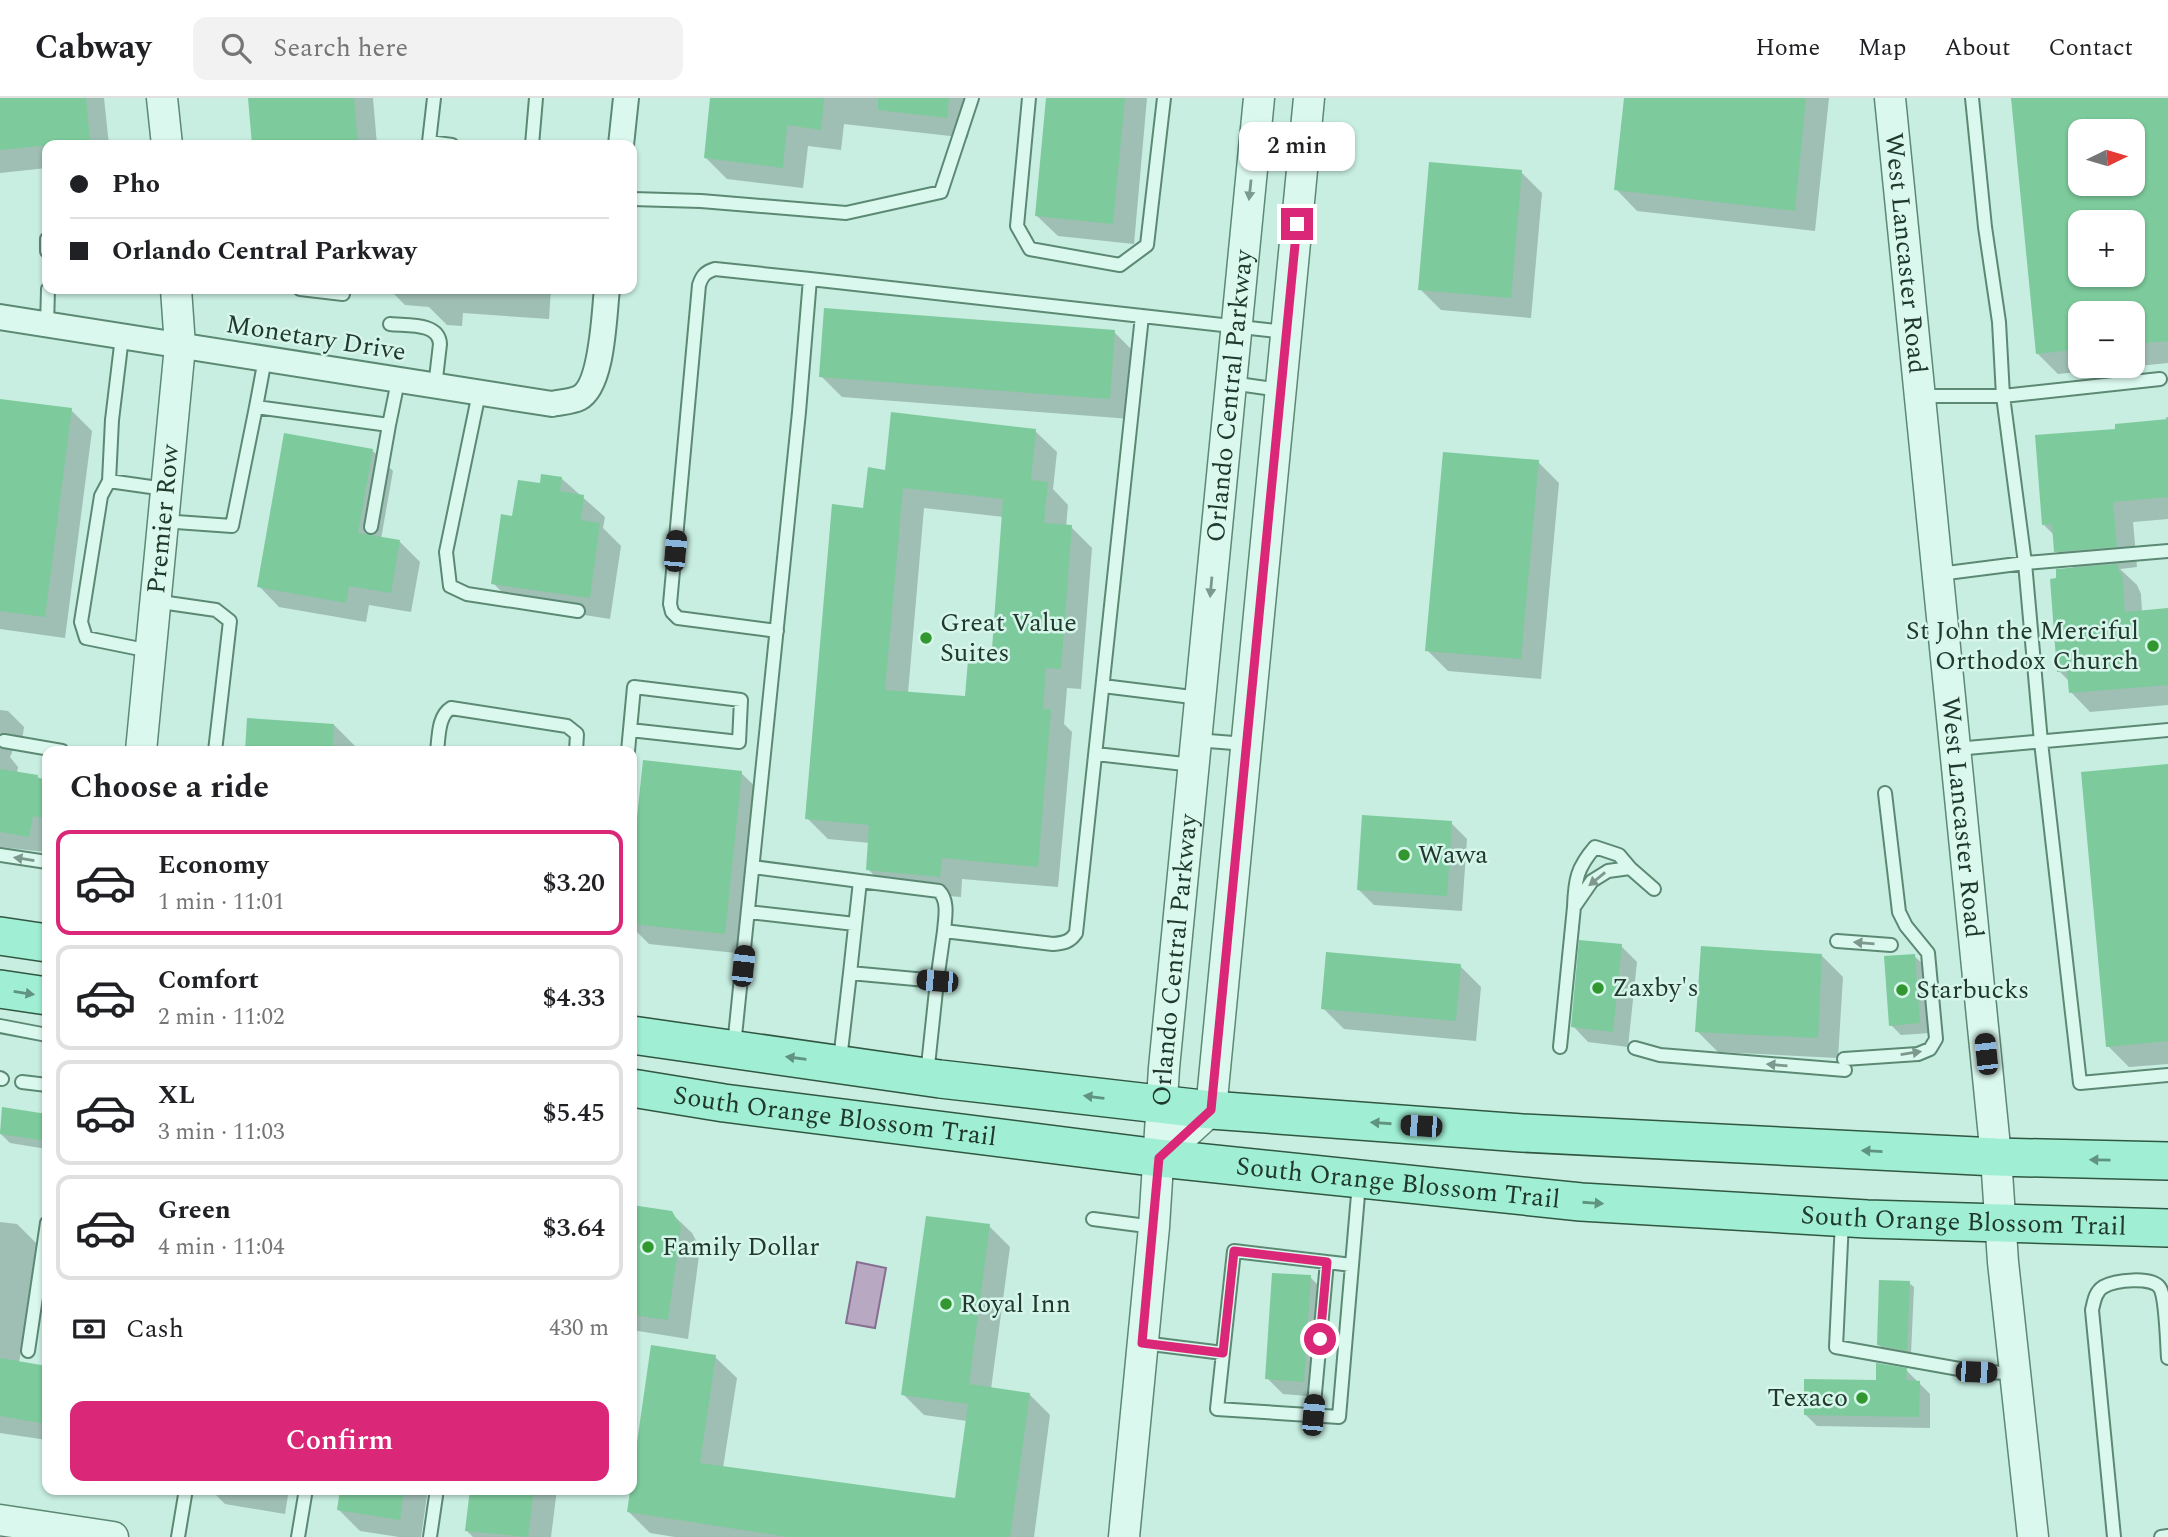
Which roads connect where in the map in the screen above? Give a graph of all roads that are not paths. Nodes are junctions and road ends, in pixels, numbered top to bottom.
1 (162, 98) edge
2 (435, 98) edge
3 (536, 98) edge
4 (625, 98) edge
5 (972, 98) edge
6 (1029, 98) edge
7 (1164, 98) edge
8 (1259, 98) edge
9 (1309, 98) edge
10 (1890, 98) edge
11 (1972, 98) edge
12 (166, 140) edge
13 (429, 140) edge
14 (532, 140) edge
15 (621, 140) edge
16 (637, 199) edge
17 (810, 279) junction
18 (48, 294) edge
19 (176, 294) edge
20 (607, 294) edge
21 (1142, 316) junction
22 (0, 317) edge
23 (390, 324) dead end
24 (47, 326) junction
25 (1236, 327) junction
26 (1286, 332) junction
27 (122, 337) junction
28 (180, 346) junction
29 (265, 359) junction
30 (2160, 379) dead end
31 (398, 381) junction
32 (1231, 383) junction
33 (435, 387) junction
34 (1281, 390) junction
35 (478, 393) junction
36 (1921, 396) junction
37 (2003, 396) junction
38 (256, 407) junction
39 (389, 425) junction
40 (109, 481) junction
41 (165, 489) junction
42 (162, 520) junction
43 (371, 527) dead end
44 (2168, 551) edge
45 (2025, 563) junction
46 (1938, 574) junction
47 (154, 601) junction
48 (578, 611) dead end
49 (777, 631) junction
50 (150, 651) junction
51 (1103, 686) junction
52 (1200, 698) junction
53 (630, 730) junction
54 (2168, 730) edge
55 (4, 741) dead end
56 (2041, 742) junction
57 (1246, 744) junction
58 (141, 746) edge
59 (216, 746) edge
60 (438, 746) edge
61 (576, 746) edge
62 (628, 746) edge
63 (42, 748) edge
64 (1956, 749) junction
65 (1195, 752) junction
66 (1096, 754) junction
67 (1885, 793) dead end
68 (0, 855) edge
69 (42, 861) edge
70 (753, 867) junction
71 (1630, 868) junction
72 (860, 881) junction
73 (1654, 889) dead end
74 (1574, 907) junction
75 (748, 912) junction
76 (855, 924) junction
77 (944, 932) junction
78 (0, 936) edge
79 (42, 939) edge
80 (1837, 941) dead end
81 (1891, 946) dead end
82 (850, 973) junction
83 (937, 981) junction
84 (0, 989) edge
85 (42, 995) edge
86 (0, 1027) edge
87 (42, 1035) edge
88 (637, 1036) edge
89 (1560, 1047) dead end
90 (1636, 1048) dead end
91 (733, 1049) junction
92 (839, 1065) junction
93 (2168, 1075) edge
94 (927, 1077) junction
95 (22, 1082) dead end
96 (42, 1084) edge
97 (637, 1089) edge
98 (1162, 1105) junction
99 (1211, 1110) junction
100 (1996, 1157) junction
101 (1159, 1158) junction
102 (2168, 1161) edge
103 (1359, 1179) junction
104 (1842, 1217) junction
105 (1093, 1219) dead end
106 (2000, 1223) junction
107 (1154, 1227) junction
108 (2168, 1228) edge
109 (42, 1255) edge
110 (1327, 1262) junction
111 (1352, 1265) junction
112 (2164, 1287) edge
113 (1142, 1343) junction
114 (27, 1351) dead end
115 (1223, 1353) junction
116 (2168, 1358) edge
117 (2016, 1373) junction
118 (1313, 1415) junction
119 (185, 1495) edge
120 (305, 1495) edge
121 (436, 1495) edge
122 (0, 1520) edge
123 (66, 1534) edge
124 (2168, 1536) edge
125 (113, 1537) edge
126 (178, 1537) edge
127 (298, 1537) edge
128 (430, 1537) edge
129 (1124, 1537) edge
130 (2033, 1537) edge
131 (2114, 1537) edge
132 (2161, 1537) edge

1 - 12 street
2 - 13 lane
3 - 14 lane
4 - 15 street
5 - 16 lane
6 - 7 lane
8 -> 25 street, Orlando Central Parkway
9 - 26 street, Orlando Central Parkway
10 - 36 street, West Lancaster Road
11 - 37 lane
17 - 21 lane
17 - 49 lane
17 - 49 lane
18 - 24 lane
19 - 28 street, Premier Row
20 - 35 street, Monetary Drive
21 - 25 lane
21 - 51 lane
22 - 24 street, Monetary Drive
23 - 33 lane
24 - 27 street, Monetary Drive
25 - 26 lane
25 - 32 street, Orlando Central Parkway
26 - 34 street, Orlando Central Parkway
27 - 28 street, Monetary Drive
27 - 40 lane
28 - 29 street, Monetary Drive
28 - 41 street, Premier Row
29 - 31 street, Monetary Drive
29 - 38 lane
30 - 37 lane
31 - 33 street, Monetary Drive
31 - 39 lane
32 - 34 lane
32 -> 52 street, Orlando Central Parkway
33 - 35 street, Monetary Drive
34 - 57 street, Orlando Central Parkway
35 - 48 lane
36 - 37 lane
36 - 46 street, West Lancaster Road
37 - 45 lane
38 - 39 lane
38 - 42 lane
39 - 43 lane
40 - 41 lane
40 - 50 lane
41 - 42 street, Premier Row
42 - 47 street, Premier Row
44 - 45 lane
45 - 46 lane
45 - 56 lane
46 - 64 street, West Lancaster Road
47 - 50 street, Premier Row
47 - 59 lane
49 - 70 lane
50 - 58 street, Premier Row
51 - 52 lane
51 - 66 lane
52 - 65 street, Orlando Central Parkway
53 - 53 lane
53 - 62 lane
54 - 56 lane
55 - 63 lane
56 - 64 lane
56 - 93 lane
57 - 65 lane
57 - 99 street, Orlando Central Parkway
60 - 61 lane
64 - 100 street, West Lancaster Road
65 - 66 lane
65 - 98 street, Orlando Central Parkway
66 - 77 lane
67 - 90 lane
69 -> 68 lane
70 - 72 lane
70 - 75 lane
71 - 73 lane
71 -> 74 lane
71 - 74 lane
72 - 76 lane
72 - 77 lane
74 - 89 lane
75 - 76 lane
75 - 91 lane
76 - 82 lane
77 - 83 lane
78 - 79 main road
81 -> 80 lane
82 - 83 lane
82 - 92 lane
83 - 94 lane
84 -> 85 main road
86 - 87 lane
88 - 91 main road, South Orange Blossom Trail
92 -> 91 main road, South Orange Blossom Trail
92 - 94 main road, South Orange Blossom Trail
98 -> 94 main road, South Orange Blossom Trail
95 - 96 lane
97 - 101 main road, South Orange Blossom Trail
98 - 99 main road, South Orange Blossom Trail
98 - 101 street, Orlando Central Parkway
100 -> 99 main road, South Orange Blossom Trail
99 - 101 street, Orlando Central Parkway
102 -> 100 main road, South Orange Blossom Trail
100 - 106 street, West Lancaster Road
101 - 103 main road, South Orange Blossom Trail
101 - 107 street
103 -> 104 main road, South Orange Blossom Trail
103 - 111 lane
104 - 106 main road, South Orange Blossom Trail
104 - 117 lane
105 - 107 lane
106 - 108 main road, South Orange Blossom Trail
106 - 117 street, West Lancaster Road
107 - 113 street
109 - 114 lane
110 - 111 lane
110 - 115 lane
110 - 118 lane
111 - 118 lane
112 - 116 lane
112 - 131 lane
113 - 115 lane
113 - 129 street
115 - 118 lane
117 - 130 street, West Lancaster Road
119 - 126 lane
120 - 127 lane
121 - 128 lane
122 - 123 street
123 - 125 street
124 - 132 lane

